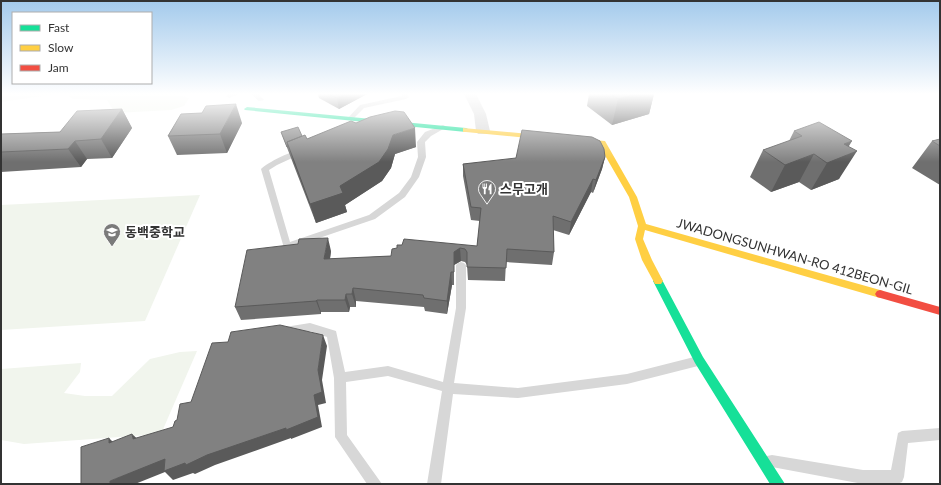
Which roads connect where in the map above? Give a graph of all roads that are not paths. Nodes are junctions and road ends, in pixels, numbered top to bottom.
1 (326, 117) edge
2 (352, 117) edge
3 (480, 117) edge
4 (350, 119) junction
5 (443, 127) junction
6 (483, 131) junction
7 (308, 150) edge
8 (642, 226) junction
9 (462, 265) dead end
10 (940, 311) edge
11 (272, 332) edge
12 (699, 360) junction
13 (340, 378) junction
14 (448, 388) junction
15 (940, 434) edge
16 (762, 460) junction
17 (376, 484) edge
18 (434, 484) edge
19 (778, 484) edge

1 - 4 street
2 - 4 lane
3 - 6 street
4 - 5 street
5 - 6 street
5 - 7 lane
6 - 8 street
8 - 10 street, JWADONGSUNHWAN-RO 412BEON-GIL
8 - 12 street
9 - 14 lane
11 - 13 lane
12 - 14 lane
12 - 16 street
13 - 14 lane
13 - 17 lane
14 - 18 lane
15 - 16 lane
16 - 19 street

